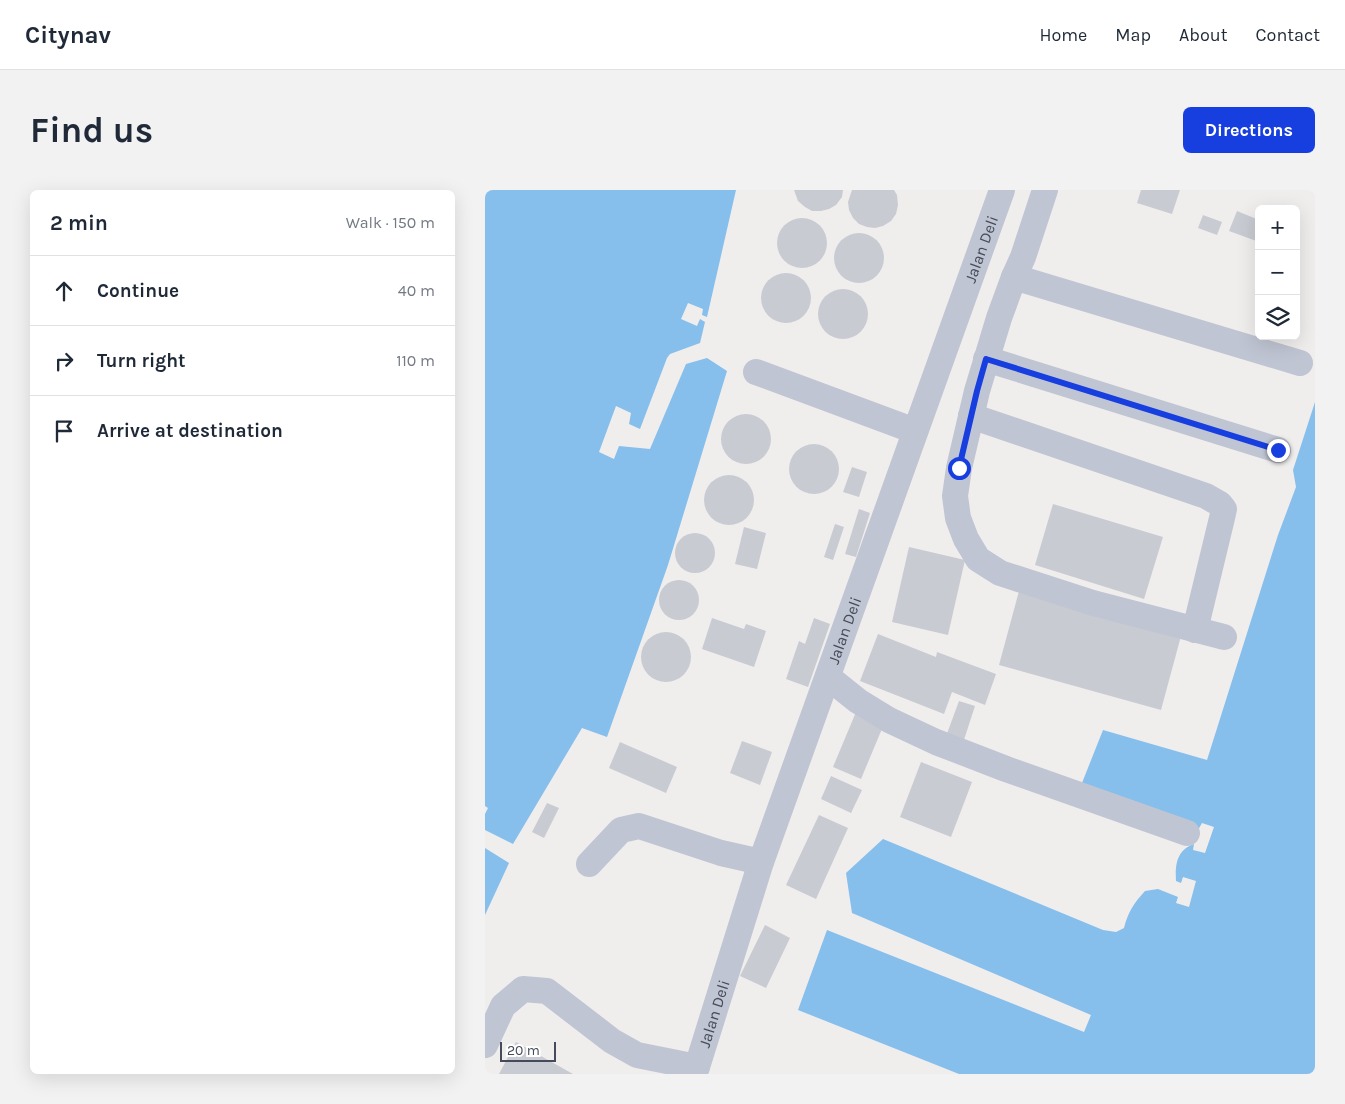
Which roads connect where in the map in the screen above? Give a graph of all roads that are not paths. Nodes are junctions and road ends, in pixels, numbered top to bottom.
1 (1003, 190) edge
2 (1045, 190) edge
3 (1014, 277) junction
4 (986, 359) junction
5 (1300, 363) dead end
6 (756, 372) dead end
7 (971, 416) junction
8 (915, 430) junction
9 (1278, 450) dead end
10 (1195, 630) junction
11 (1223, 637) dead end
12 (828, 677) junction
13 (1187, 833) dead end
14 (761, 862) junction
15 (589, 864) dead end
16 (485, 1045) edge
17 (695, 1070) edge

1 - 8 lane, Jalan Deli
2 - 3 lane
3 - 4 lane
3 - 5 lane
4 - 7 lane
4 - 9 lane
6 - 8 lane
7 - 10 lane
7 - 10 lane
8 - 12 lane, Jalan Deli
10 - 11 lane
12 - 13 lane
12 - 14 lane, Jalan Deli
14 - 15 lane
14 - 17 lane, Jalan Deli
16 - 17 lane

